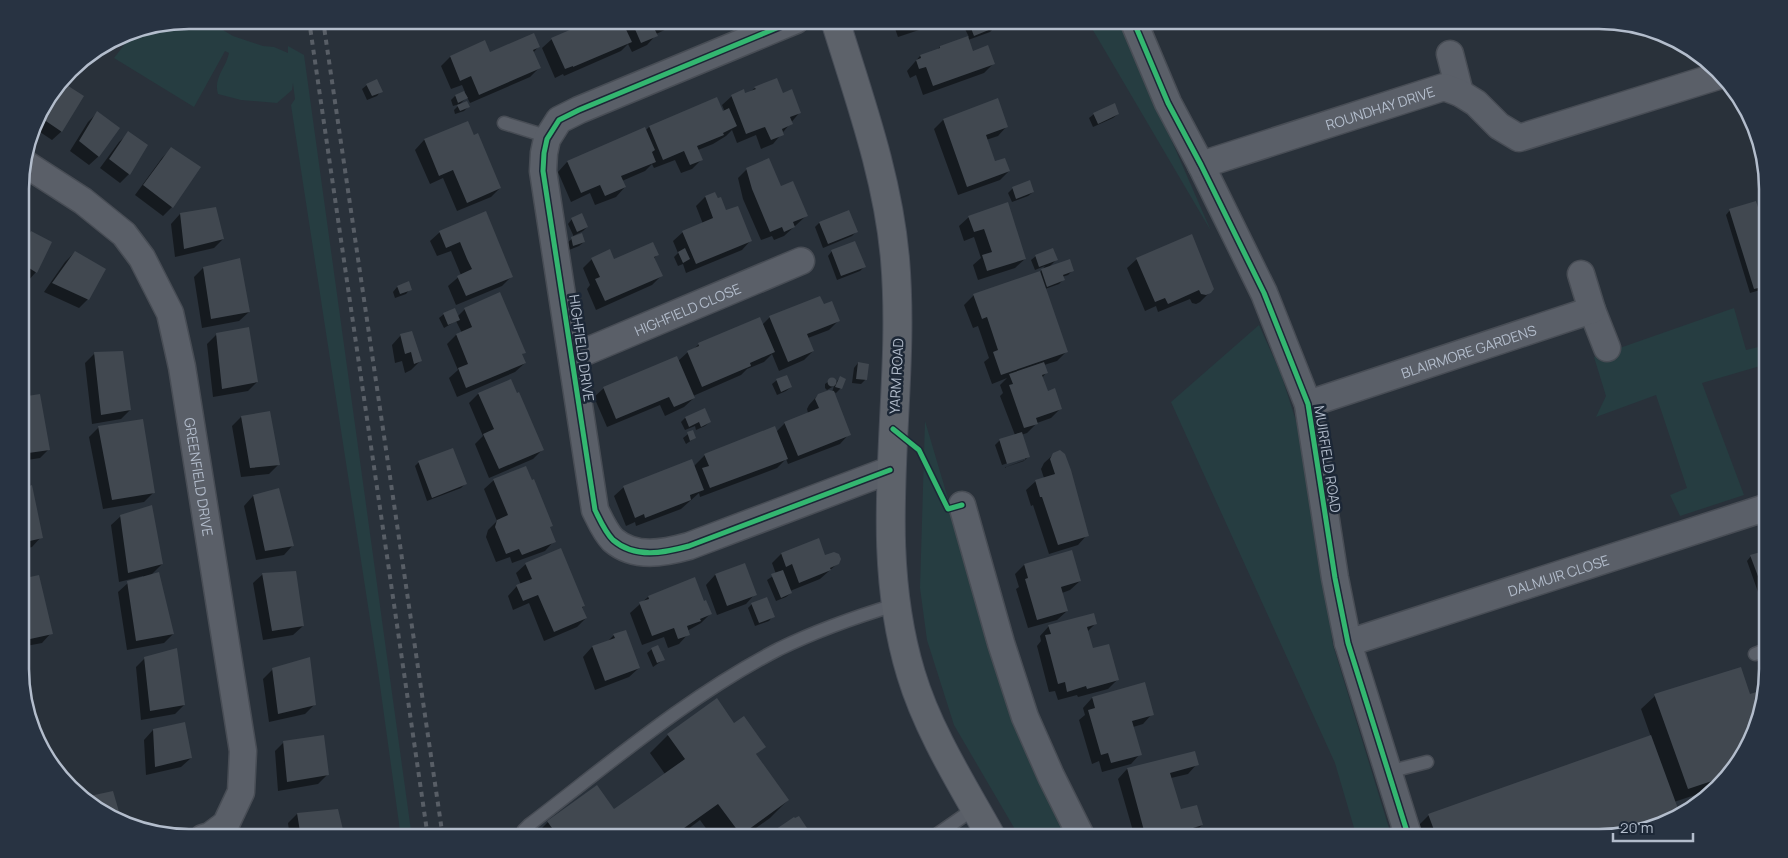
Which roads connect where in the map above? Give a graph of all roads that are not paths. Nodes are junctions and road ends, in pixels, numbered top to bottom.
1 (774, 29) edge
2 (838, 29) edge
3 (1137, 29) edge
4 (1450, 54) dead end
5 (1714, 77) edge
6 (1460, 93) junction
7 (504, 122) dead end
8 (549, 137) junction
9 (1201, 165) junction
10 (30, 167) edge
11 (801, 261) dead end
12 (1581, 274) dead end
13 (1592, 310) junction
14 (1607, 348) dead end
15 (573, 357) junction
16 (1308, 404) junction
17 (890, 470) junction
18 (962, 505) dead end
19 (1759, 510) edge
20 (895, 605) junction
21 (1348, 643) junction
22 (1759, 652) edge
23 (1755, 654) dead end
24 (1427, 762) dead end
25 (1388, 772) junction
26 (975, 808) junction
27 (219, 829) edge
28 (525, 829) edge
29 (945, 829) edge
30 (987, 829) edge
31 (1078, 829) edge
32 (1406, 829) edge

1 - 8 street, HIGHFIELD DRIVE
2 - 17 main road, YARM ROAD
3 - 9 street, MUIRFIELD ROAD
4 - 6 street
5 - 6 street, ROUNDHAY DRIVE
6 - 9 street, ROUNDHAY DRIVE
7 - 8 lane
8 - 15 street, HIGHFIELD DRIVE
9 - 16 street, MUIRFIELD ROAD
10 - 27 street, GREENFIELD DRIVE
11 - 15 street, HIGHFIELD CLOSE
12 - 13 street
13 - 14 street
13 - 16 street, BLAIRMORE GARDENS
15 - 17 street, HIGHFIELD DRIVE
16 - 21 street, MUIRFIELD ROAD
17 - 20 main road, YARM ROAD
18 - 31 street
19 - 21 street, DALMUIR CLOSE
20 - 26 main road, YARM ROAD
20 - 28 lane
21 - 25 street, MUIRFIELD ROAD
22 - 23 lane
24 - 25 lane
25 - 32 street, MUIRFIELD ROAD
26 - 29 lane
26 - 30 main road, YARM ROAD

